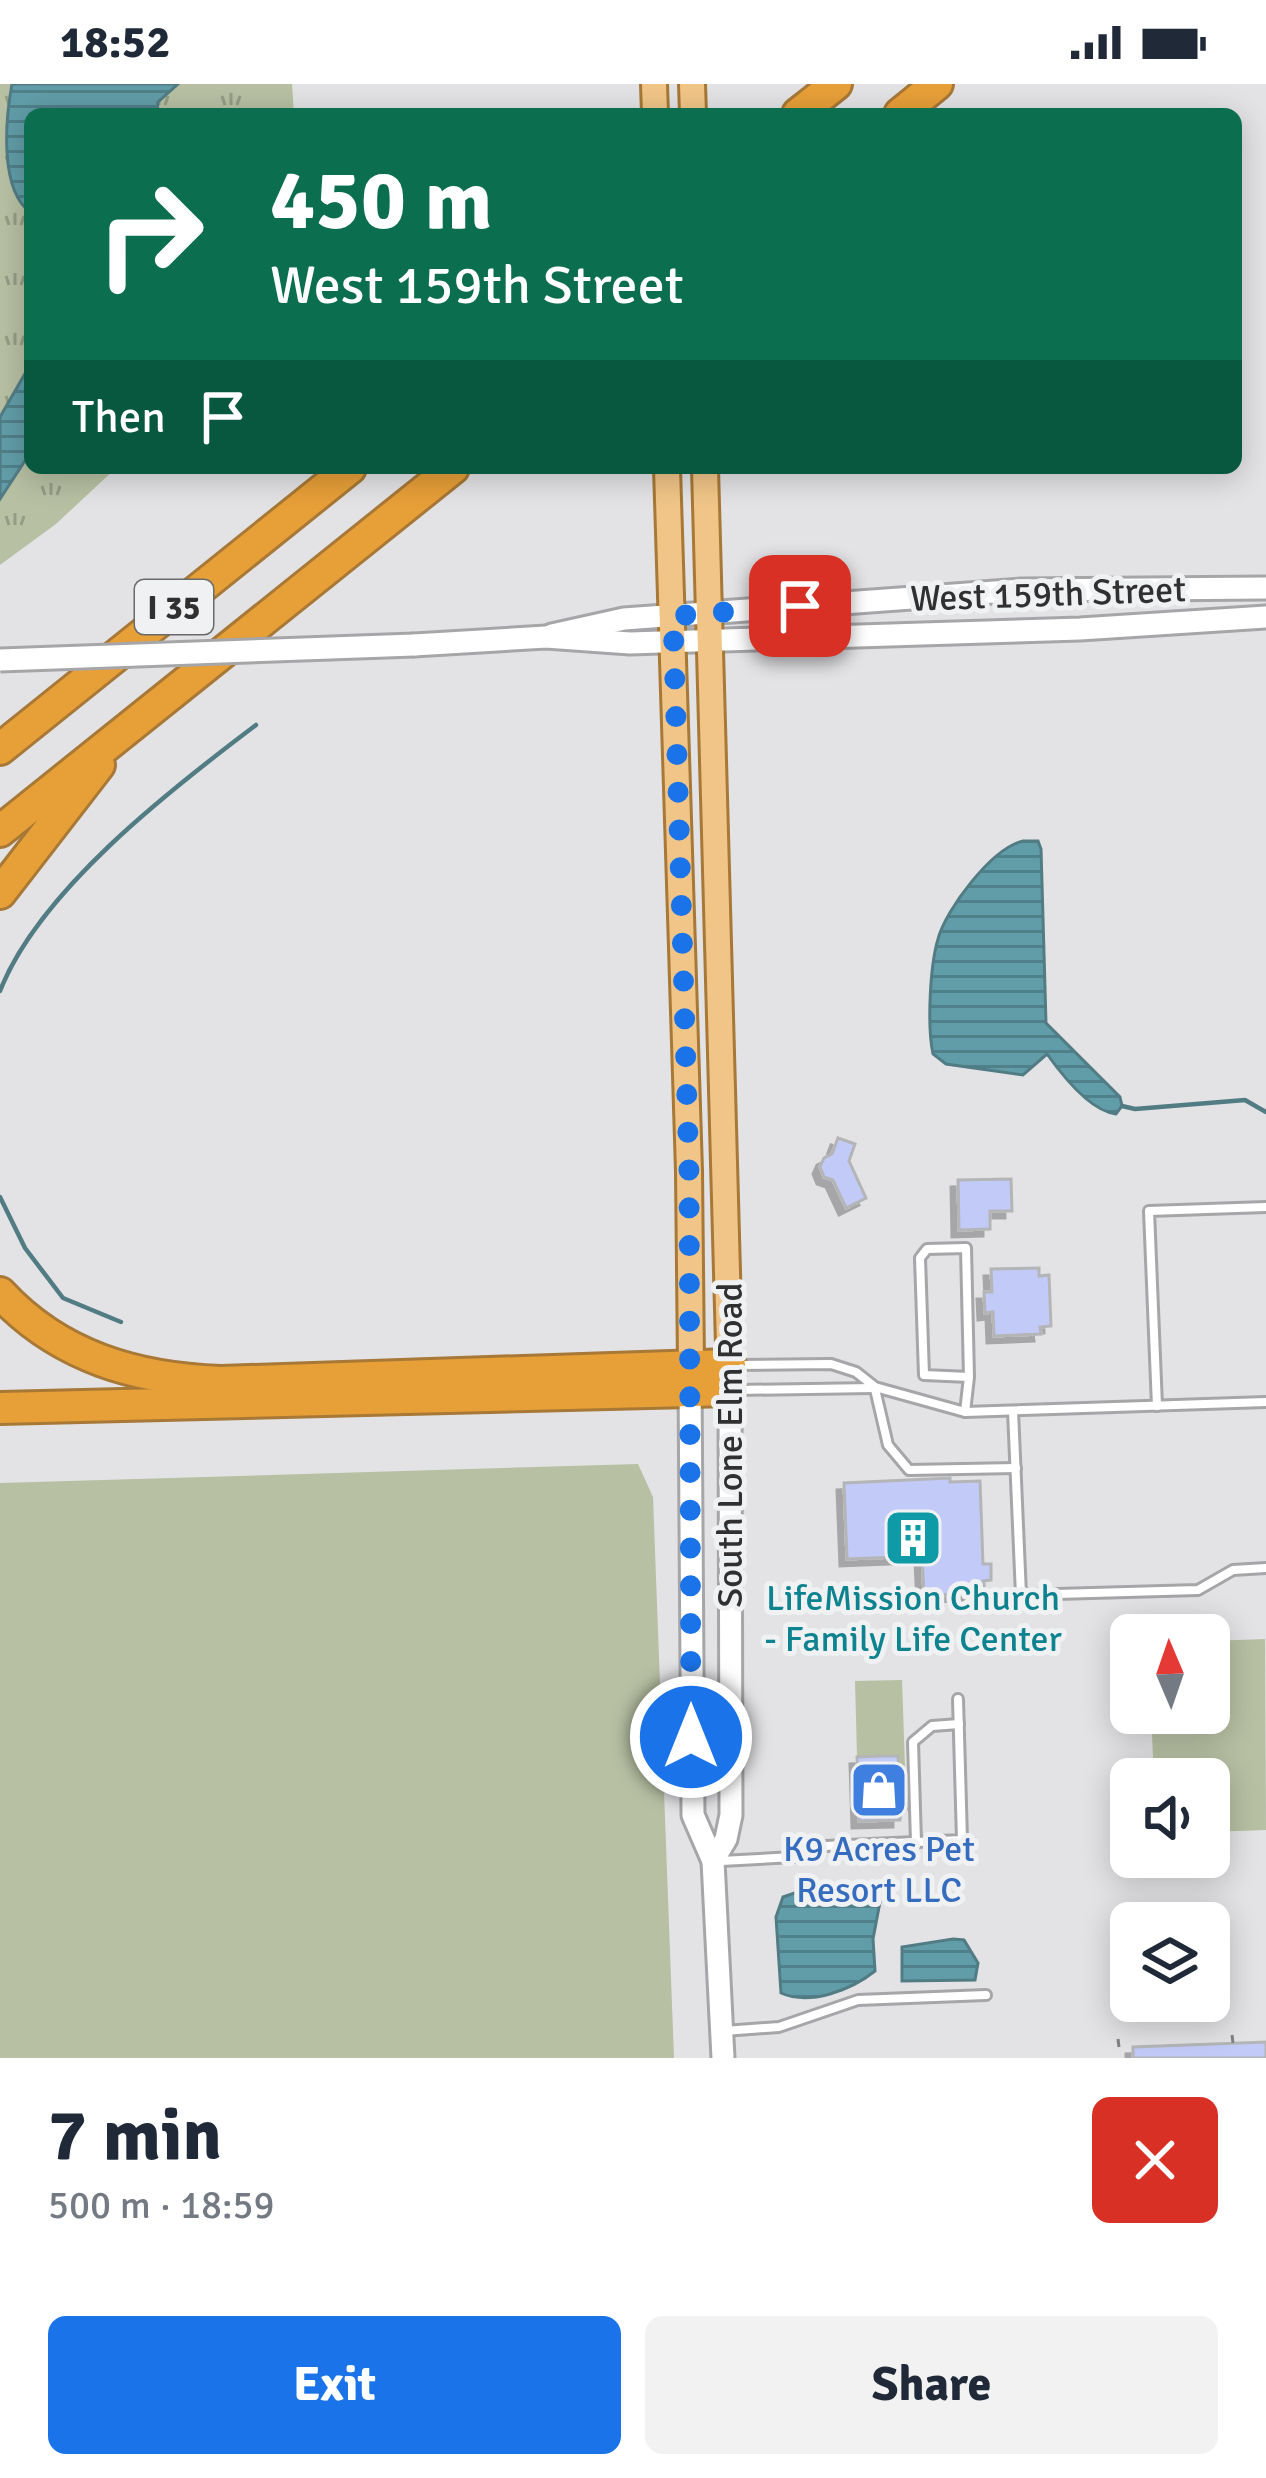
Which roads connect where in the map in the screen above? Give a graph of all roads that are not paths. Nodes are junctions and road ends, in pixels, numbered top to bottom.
1 (836, 84) edge
2 (937, 84) edge
3 (806, 108) edge
4 (907, 108) edge
5 (343, 474) edge
6 (445, 474) edge
7 (667, 474) edge
8 (705, 474) edge
9 (1266, 588) edge
10 (1266, 617) edge
11 (712, 626) junction
12 (674, 628) junction
13 (0, 660) edge
14 (131, 723) junction
15 (0, 749) edge
16 (0, 831) edge
17 (0, 893) edge
18 (1266, 1207) edge
19 (0, 1293) edge
20 (690, 1377) junction
21 (730, 1377) junction
22 (969, 1377) junction
23 (875, 1388) junction
24 (1266, 1402) edge
25 (1157, 1406) junction
26 (0, 1408) edge
27 (1013, 1411) junction
28 (965, 1412) junction
29 (1016, 1468) junction
30 (1266, 1568) edge
31 (958, 1699) dead end
32 (959, 1724) junction
33 (916, 1842) junction
34 (713, 1861) junction
35 (986, 1995) dead end
36 (722, 2031) junction
37 (723, 2058) edge

1 - 3 highway
2 - 4 highway
5 - 15 highway, I 35
6 - 14 highway, I 35
7 - 12 main road, South Lone Elm Road
8 - 11 main road, South Lone Elm Road
9 - 11 street, West 159th Street
10 - 11 street, West 159th Street
11 - 12 street, West 159th Street
11 - 21 main road, South Lone Elm Road
12 - 13 street, West 159th Street, bridge
12 - 20 main road, South Lone Elm Road
14 - 16 highway, I 35
14 - 17 highway
18 - 25 lane
19 - 20 highway
20 - 21 highway
20 - 26 highway
20 - 34 street, South Lone Elm Road
21 - 23 lane
21 - 23 lane
21 - 34 street, South Lone Elm Road
22 - 22 lane
22 - 28 lane
23 - 28 lane
23 - 29 lane
24 - 25 lane
25 - 27 lane
27 - 28 lane
27 - 29 lane
29 - 30 lane
31 - 32 lane
32 - 33 lane
32 - 33 lane
33 - 34 lane
34 - 36 street, South Lone Elm Road
35 - 36 lane
36 - 37 street, South Lone Elm Road

